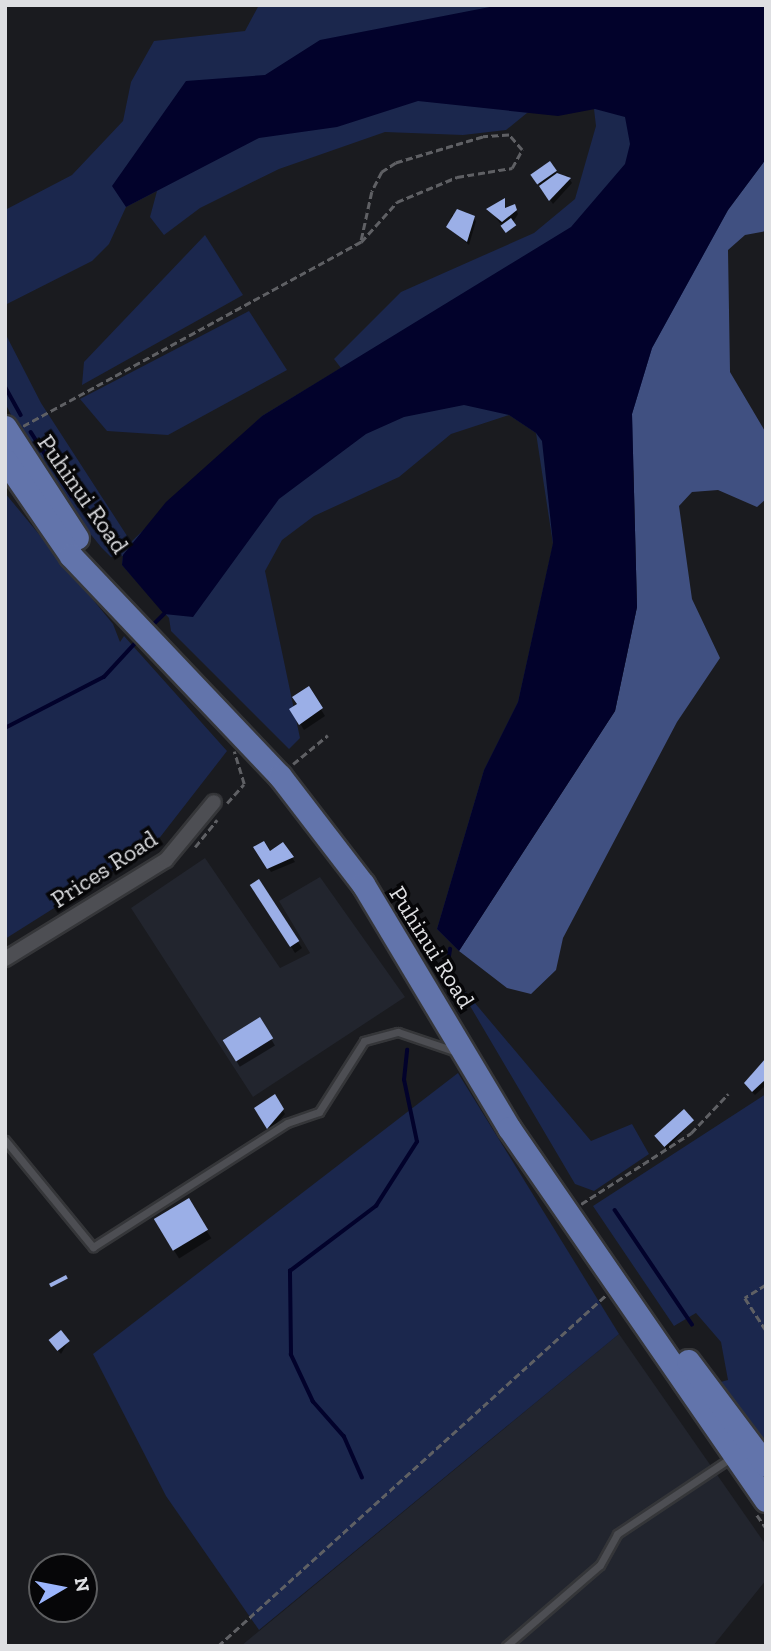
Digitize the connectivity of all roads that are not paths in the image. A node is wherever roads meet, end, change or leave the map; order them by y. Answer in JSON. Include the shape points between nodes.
{"nodes":[{"id":1,"x":7,"y":430,"type":"edge"},
{"id":2,"x":5,"y":460,"type":"edge"},
{"id":3,"x":141,"y":621,"type":"junction"},
{"id":4,"x":156,"y":638,"type":"junction"},
{"id":5,"x":220,"y":803,"type":"road end"},
{"id":6,"x":5,"y":960,"type":"edge"},
{"id":7,"x":472,"y":1062,"type":"junction"},
{"id":8,"x":5,"y":1140,"type":"edge"},
{"id":9,"x":736,"y":1455,"type":"junction"},
{"id":10,"x":766,"y":1465,"type":"edge"},
{"id":11,"x":766,"y":1500,"type":"edge"},
{"id":12,"x":506,"y":1646,"type":"edge"}],
"edges":[{"from":1,"to":3,"type":"highway","name":"Puhinui Road","via":[[85,549]]},
{"from":2,"to":3,"type":"highway","name":"Puhinui Road","via":[[71,556]]},
{"from":3,"to":4,"type":"highway","name":"Puhinui Road"},
{"from":4,"to":7,"type":"highway","name":"Puhinui Road","via":[[315,819],[363,884]]},
{"from":4,"to":10,"type":"highway","name":"Puhinui Road","via":[[290,766],[428,963],[576,1208]]},
{"from":5,"to":6,"type":"street","name":"Prices Road","via":[[166,860]]},
{"from":7,"to":8,"type":"lane","via":[[412,1035],[375,1035],[356,1049],[319,1112],[287,1123],[93,1247],[85,1245]]},
{"from":7,"to":9,"type":"highway","name":"Puhinui Road","via":[[615,1285]]},
{"from":9,"to":11,"type":"highway","name":"Puhinui Road"},
{"from":9,"to":12,"type":"lane","via":[[617,1534],[600,1565]]}]}
